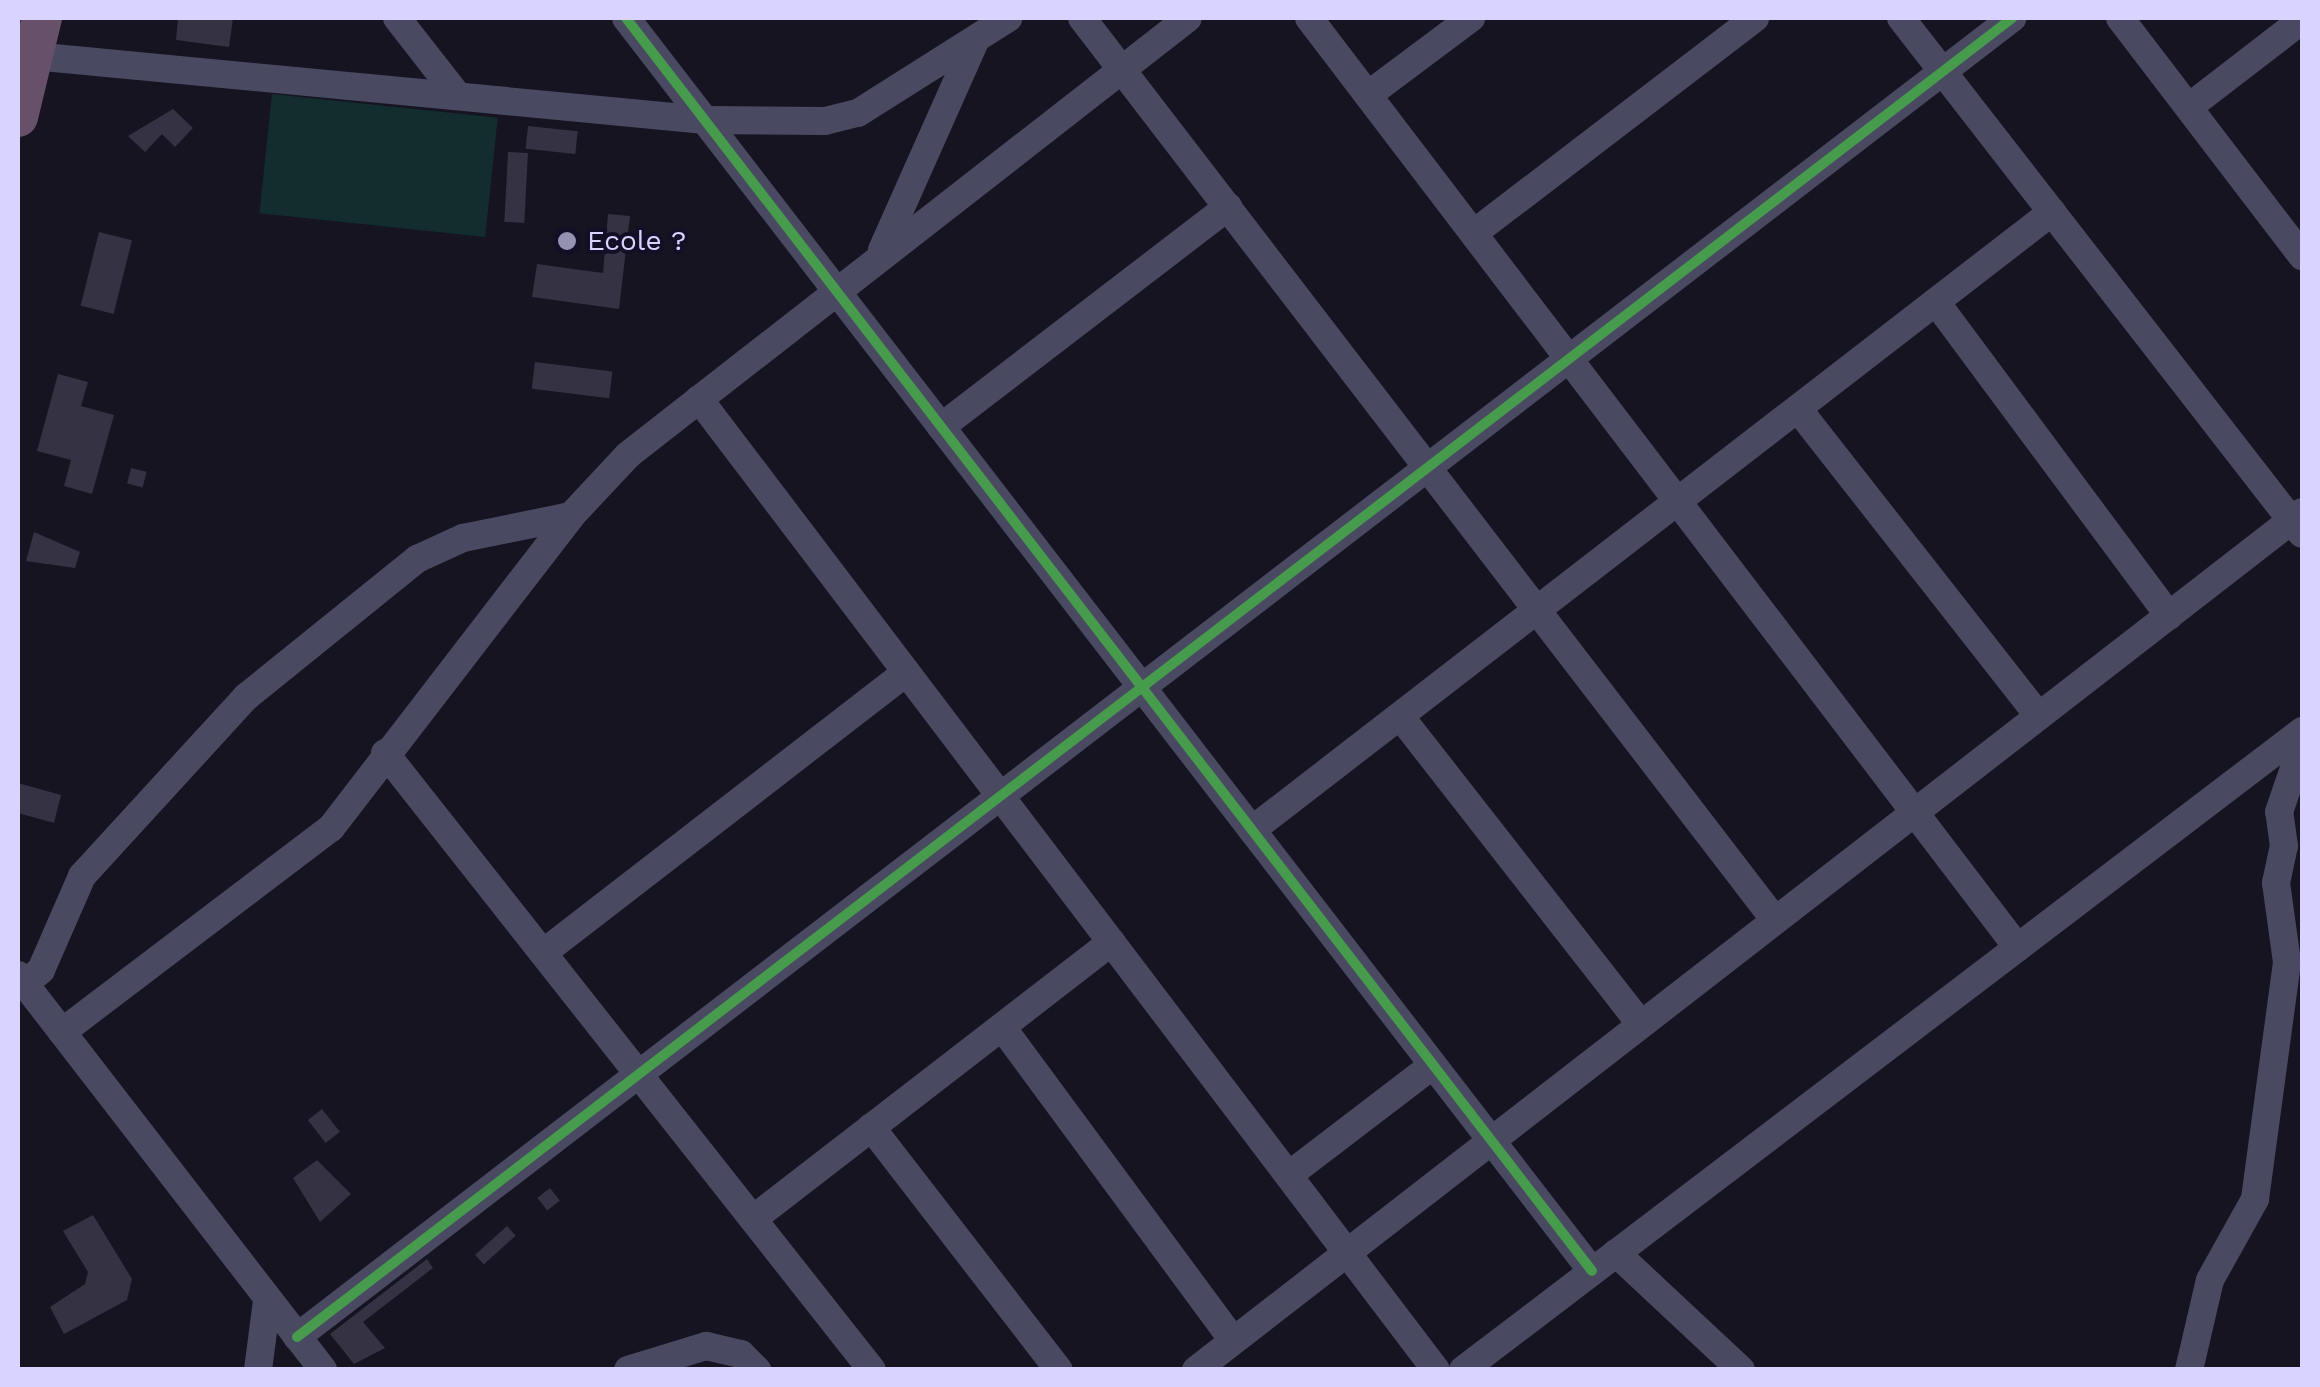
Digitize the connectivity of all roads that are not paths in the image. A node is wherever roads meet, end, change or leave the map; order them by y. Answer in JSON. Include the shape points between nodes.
{"nodes":[{"id":1,"x":42,"y":18,"type":"edge"},
{"id":2,"x":397,"y":18,"type":"edge"},
{"id":3,"x":626,"y":18,"type":"edge"},
{"id":4,"x":1008,"y":18,"type":"edge"},
{"id":5,"x":1082,"y":18,"type":"edge"},
{"id":6,"x":1107,"y":18,"type":"edge"},
{"id":7,"x":1188,"y":18,"type":"edge"},
{"id":8,"x":1309,"y":18,"type":"edge"},
{"id":9,"x":1471,"y":18,"type":"edge"},
{"id":10,"x":1755,"y":18,"type":"edge"},
{"id":11,"x":1901,"y":18,"type":"edge"},
{"id":12,"x":2012,"y":18,"type":"edge"},
{"id":13,"x":2120,"y":18,"type":"edge"},
{"id":14,"x":2302,"y":20,"type":"edge"},
{"id":15,"x":974,"y":41,"type":"junction"},
{"id":16,"x":33,"y":56,"type":"junction"},
{"id":17,"x":1122,"y":69,"type":"junction"},
{"id":18,"x":1943,"y":71,"type":"junction"},
{"id":19,"x":1368,"y":95,"type":"junction"},
{"id":20,"x":458,"y":96,"type":"junction"},
{"id":21,"x":2189,"y":107,"type":"junction"},
{"id":22,"x":18,"y":117,"type":"edge"},
{"id":23,"x":704,"y":120,"type":"junction"},
{"id":24,"x":1228,"y":207,"type":"junction"},
{"id":25,"x":2052,"y":212,"type":"junction"},
{"id":26,"x":1474,"y":234,"type":"junction"},
{"id":27,"x":2302,"y":256,"type":"edge"},
{"id":28,"x":878,"y":259,"type":"junction"},
{"id":29,"x":836,"y":291,"type":"junction"},
{"id":30,"x":1936,"y":302,"type":"junction"},
{"id":31,"x":1569,"y":359,"type":"junction"},
{"id":32,"x":699,"y":399,"type":"junction"},
{"id":33,"x":1798,"y":408,"type":"junction"},
{"id":34,"x":941,"y":427,"type":"junction"},
{"id":35,"x":1428,"y":468,"type":"junction"},
{"id":36,"x":1678,"y":502,"type":"junction"},
{"id":37,"x":571,"y":516,"type":"junction"},
{"id":38,"x":2299,"y":523,"type":"edge"},
{"id":39,"x":1537,"y":610,"type":"junction"},
{"id":40,"x":2169,"y":616,"type":"junction"},
{"id":41,"x":906,"y":672,"type":"junction"},
{"id":42,"x":1142,"y":688,"type":"junction"},
{"id":43,"x":1400,"y":716,"type":"junction"},
{"id":44,"x":2039,"y":716,"type":"junction"},
{"id":45,"x":2302,"y":731,"type":"edge"},
{"id":46,"x":2302,"y":745,"type":"edge"},
{"id":47,"x":386,"y":753,"type":"junction"},
{"id":48,"x":1001,"y":797,"type":"junction"},
{"id":49,"x":1915,"y":812,"type":"junction"},
{"id":50,"x":1252,"y":830,"type":"junction"},
{"id":51,"x":1776,"y":920,"type":"junction"},
{"id":52,"x":1112,"y":942,"type":"junction"},
{"id":53,"x":2018,"y":948,"type":"junction"},
{"id":54,"x":543,"y":953,"type":"junction"},
{"id":55,"x":21,"y":980,"type":"edge"},
{"id":56,"x":1641,"y":1024,"type":"junction"},
{"id":57,"x":1002,"y":1026,"type":"junction"},
{"id":58,"x":62,"y":1032,"type":"junction"},
{"id":59,"x":1432,"y":1065,"type":"junction"},
{"id":60,"x":640,"y":1076,"type":"junction"},
{"id":61,"x":871,"y":1127,"type":"junction"},
{"id":62,"x":1491,"y":1141,"type":"junction"},
{"id":63,"x":1289,"y":1175,"type":"junction"},
{"id":64,"x":753,"y":1219,"type":"junction"},
{"id":65,"x":1347,"y":1252,"type":"junction"},
{"id":66,"x":1616,"y":1253,"type":"junction"},
{"id":67,"x":1592,"y":1272,"type":"junction"},
{"id":68,"x":267,"y":1301,"type":"junction"},
{"id":69,"x":297,"y":1337,"type":"junction"},
{"id":70,"x":1233,"y":1340,"type":"junction"},
{"id":71,"x":258,"y":1370,"type":"edge"},
{"id":72,"x":323,"y":1370,"type":"edge"},
{"id":73,"x":628,"y":1370,"type":"edge"},
{"id":74,"x":757,"y":1370,"type":"edge"},
{"id":75,"x":872,"y":1370,"type":"edge"},
{"id":76,"x":1059,"y":1370,"type":"edge"},
{"id":77,"x":1196,"y":1370,"type":"edge"},
{"id":78,"x":1436,"y":1370,"type":"edge"},
{"id":79,"x":1463,"y":1370,"type":"edge"},
{"id":80,"x":1741,"y":1370,"type":"edge"},
{"id":81,"x":2189,"y":1370,"type":"edge"}],
"edges":[{"from":1,"to":16,"type":"highway"},
{"from":2,"to":20,"type":"street"},
{"from":3,"to":23,"type":"street"},
{"from":4,"to":15,"type":"street"},
{"from":5,"to":17,"type":"street"},
{"from":6,"to":17,"type":"street"},
{"from":7,"to":17,"type":"street"},
{"from":8,"to":19,"type":"street"},
{"from":9,"to":19,"type":"street"},
{"from":10,"to":26,"type":"street"},
{"from":11,"to":18,"type":"street"},
{"from":12,"to":18,"type":"street"},
{"from":13,"to":21,"type":"street"},
{"from":14,"to":21,"type":"street"},
{"from":15,"to":23,"type":"street","via":[[858,113]]},
{"from":15,"to":28,"type":"street"},
{"from":16,"to":20,"type":"street"},
{"from":16,"to":22,"type":"highway"},
{"from":17,"to":24,"type":"street"},
{"from":17,"to":28,"type":"street"},
{"from":18,"to":25,"type":"street"},
{"from":18,"to":31,"type":"street"},
{"from":19,"to":26,"type":"street"},
{"from":20,"to":23,"type":"street"},
{"from":21,"to":27,"type":"street"},
{"from":23,"to":29,"type":"street"},
{"from":24,"to":34,"type":"street"},
{"from":24,"to":35,"type":"street"},
{"from":25,"to":30,"type":"street"},
{"from":25,"to":38,"type":"street"},
{"from":26,"to":31,"type":"street"},
{"from":28,"to":29,"type":"street"},
{"from":29,"to":32,"type":"street"},
{"from":29,"to":34,"type":"street"},
{"from":30,"to":33,"type":"street"},
{"from":30,"to":40,"type":"street"},
{"from":31,"to":35,"type":"street"},
{"from":31,"to":36,"type":"street"},
{"from":32,"to":37,"type":"street"},
{"from":32,"to":41,"type":"street"},
{"from":33,"to":36,"type":"street"},
{"from":33,"to":44,"type":"street"},
{"from":34,"to":42,"type":"street"},
{"from":35,"to":39,"type":"street"},
{"from":35,"to":42,"type":"street"},
{"from":36,"to":39,"type":"street"},
{"from":36,"to":49,"type":"street"},
{"from":37,"to":47,"type":"street"},
{"from":37,"to":55,"type":"street","via":[[463,538],[417,560],[246,697],[82,876],[41,970]]},
{"from":38,"to":40,"type":"street"},
{"from":39,"to":43,"type":"street"},
{"from":39,"to":51,"type":"street"},
{"from":40,"to":44,"type":"street"},
{"from":41,"to":48,"type":"street"},
{"from":41,"to":54,"type":"street"},
{"from":42,"to":48,"type":"street"},
{"from":42,"to":50,"type":"street"},
{"from":43,"to":50,"type":"street"},
{"from":43,"to":56,"type":"street"},
{"from":44,"to":49,"type":"street"},
{"from":45,"to":53,"type":"street"},
{"from":46,"to":81,"type":"street","via":[[2279,812],[2284,846],[2276,883],[2287,962],[2255,1200],[2210,1280]]},
{"from":47,"to":54,"type":"street"},
{"from":47,"to":58,"type":"street","via":[[302,856]]},
{"from":48,"to":52,"type":"street"},
{"from":48,"to":60,"type":"street"},
{"from":49,"to":51,"type":"street"},
{"from":49,"to":53,"type":"street"},
{"from":50,"to":59,"type":"street"},
{"from":51,"to":56,"type":"street"},
{"from":52,"to":57,"type":"street"},
{"from":52,"to":63,"type":"street"},
{"from":53,"to":66,"type":"street"},
{"from":54,"to":60,"type":"street"},
{"from":55,"to":58,"type":"street"},
{"from":56,"to":62,"type":"street"},
{"from":57,"to":61,"type":"street"},
{"from":57,"to":70,"type":"street"},
{"from":58,"to":68,"type":"street"},
{"from":59,"to":62,"type":"street"},
{"from":59,"to":63,"type":"street"},
{"from":60,"to":64,"type":"street"},
{"from":60,"to":69,"type":"street"},
{"from":61,"to":64,"type":"street"},
{"from":61,"to":76,"type":"street"},
{"from":62,"to":65,"type":"street"},
{"from":62,"to":67,"type":"street"},
{"from":63,"to":65,"type":"street"},
{"from":64,"to":75,"type":"street"},
{"from":65,"to":70,"type":"street"},
{"from":65,"to":78,"type":"street"},
{"from":66,"to":67,"type":"street"},
{"from":66,"to":80,"type":"street"},
{"from":67,"to":79,"type":"street"},
{"from":68,"to":69,"type":"street"},
{"from":68,"to":71,"type":"street"},
{"from":69,"to":72,"type":"street"},
{"from":70,"to":77,"type":"street"},
{"from":73,"to":74,"type":"street","via":[[706,1346],[741,1354]]}]}
